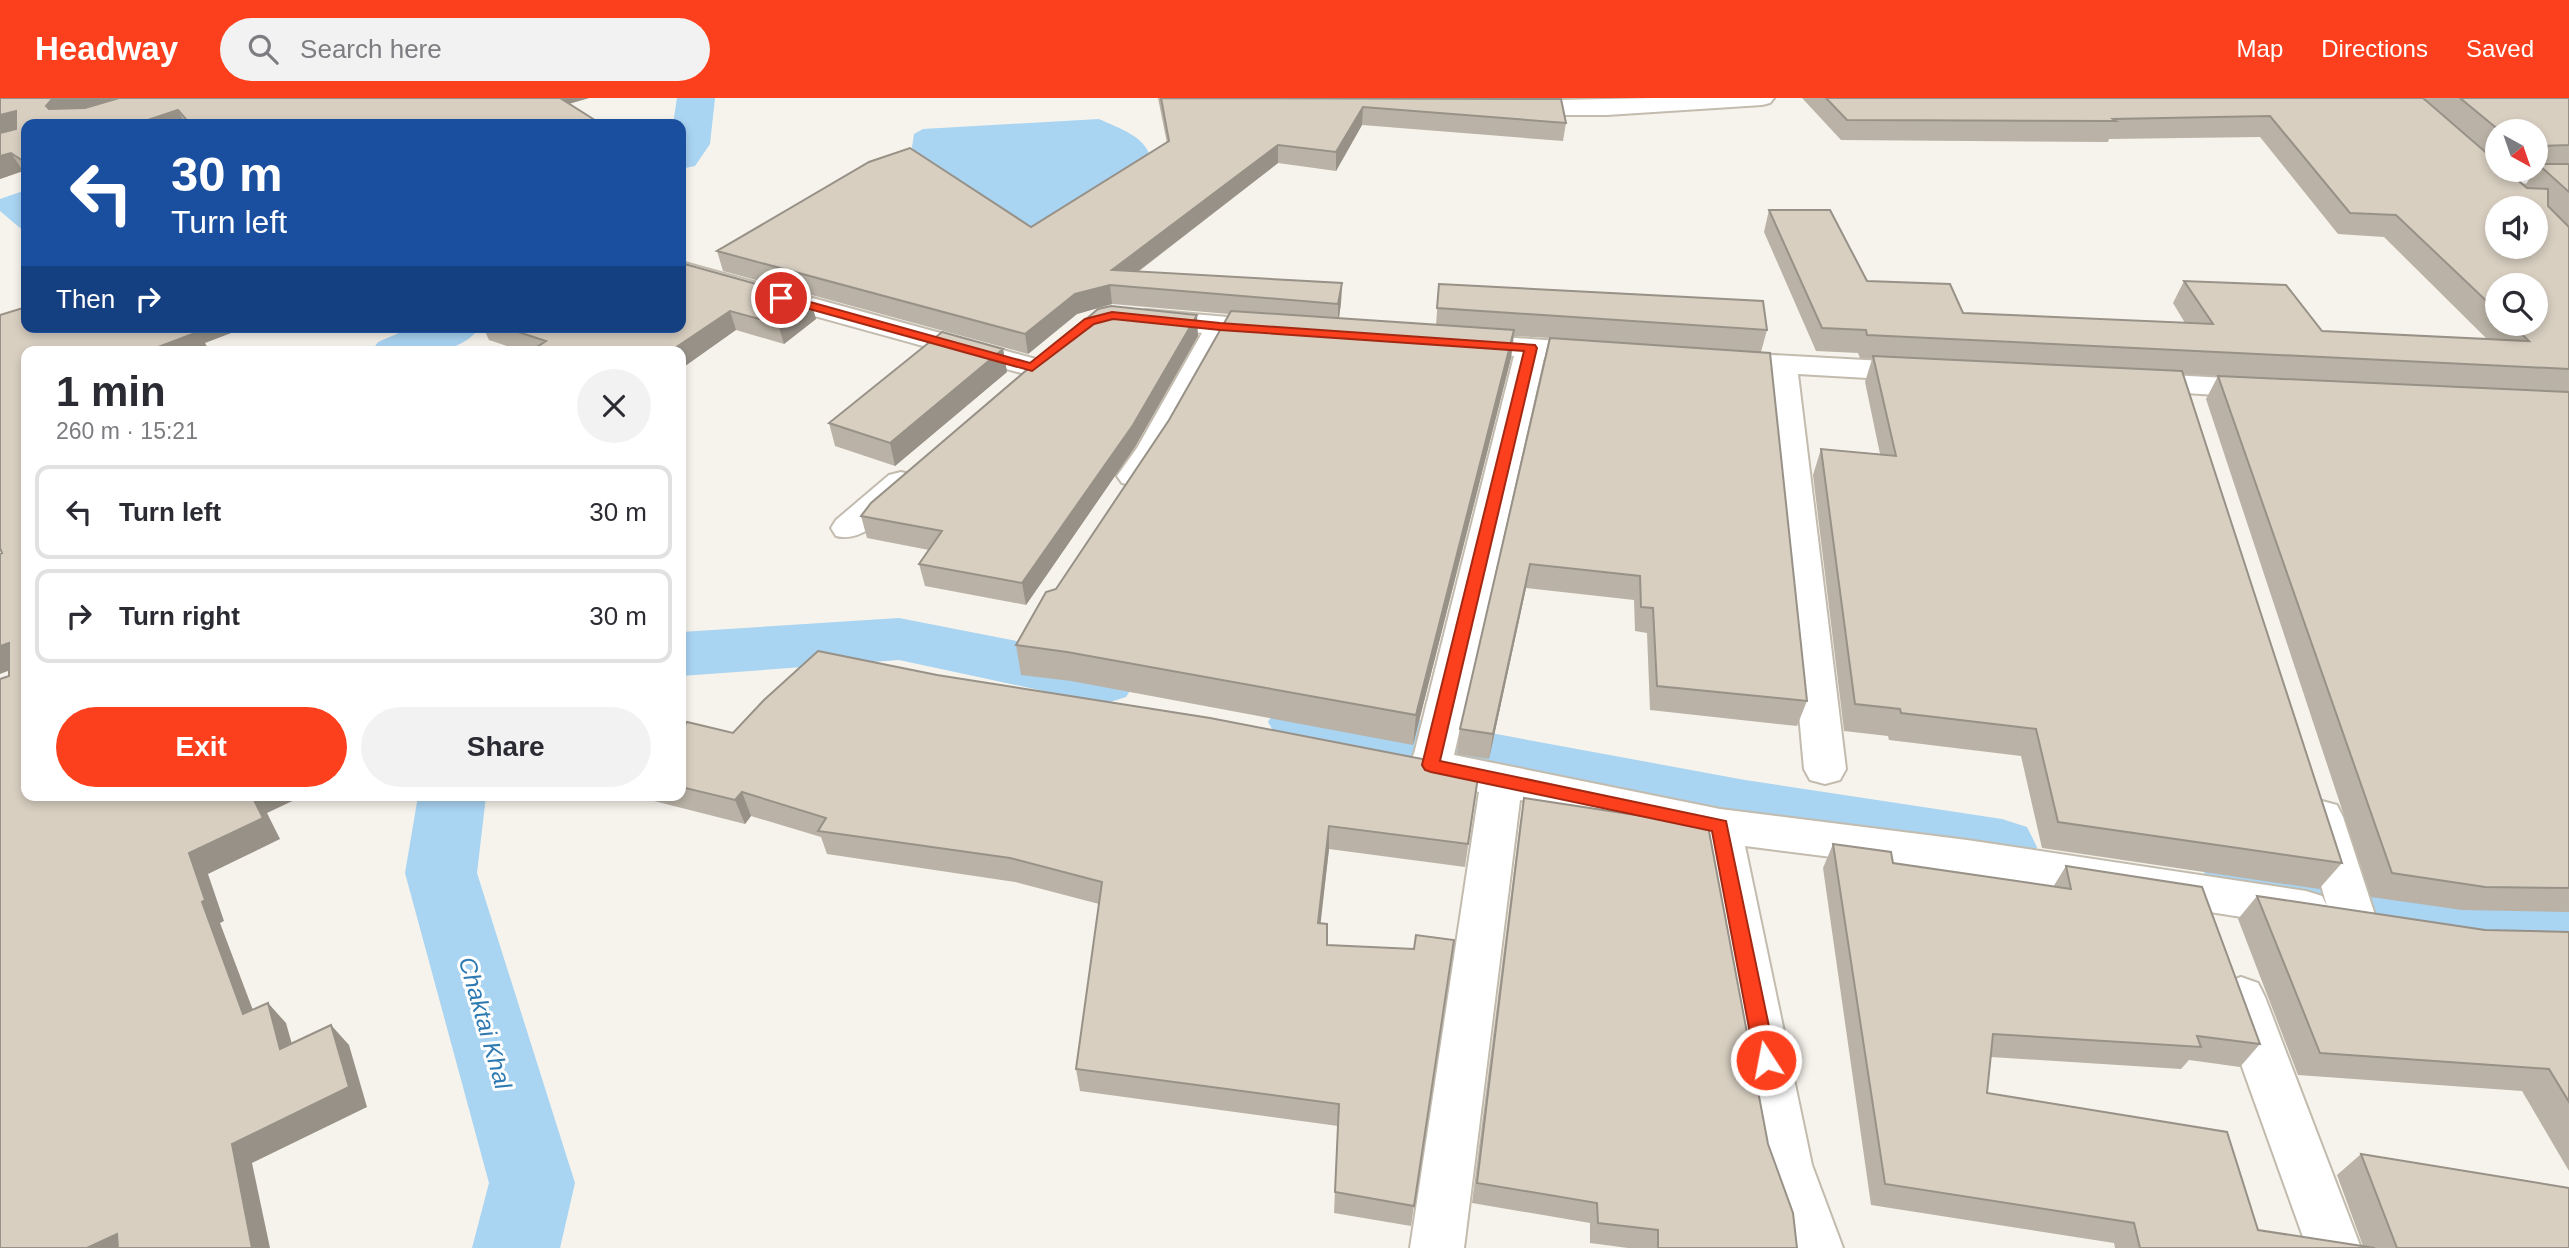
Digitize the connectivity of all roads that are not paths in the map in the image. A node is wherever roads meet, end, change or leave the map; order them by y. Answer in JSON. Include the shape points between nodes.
{"nodes":[{"id":1,"x":1762,"y":98,"type":"edge"},
{"id":2,"x":1492,"y":108,"type":"edge"},
{"id":3,"x":2569,"y":175,"type":"edge"},
{"id":4,"x":2517,"y":196,"type":"edge"},
{"id":5,"x":686,"y":271,"type":"edge"},
{"id":6,"x":1112,"y":316,"type":"edge"},
{"id":7,"x":1220,"y":327,"type":"junction"},
{"id":8,"x":1301,"y":332,"type":"edge"},
{"id":9,"x":1436,"y":341,"type":"edge"},
{"id":10,"x":1531,"y":348,"type":"junction"},
{"id":11,"x":1629,"y":355,"type":"edge"},
{"id":12,"x":1684,"y":359,"type":"edge"},
{"id":13,"x":1782,"y":366,"type":"junction"},
{"id":14,"x":1032,"y":368,"type":"edge"},
{"id":15,"x":1948,"y":374,"type":"edge"},
{"id":16,"x":2100,"y":381,"type":"edge"},
{"id":17,"x":2183,"y":385,"type":"junction"},
{"id":18,"x":2294,"y":391,"type":"edge"},
{"id":19,"x":2196,"y":425,"type":"edge"},
{"id":20,"x":919,"y":466,"type":"edge"},
{"id":21,"x":1114,"y":505,"type":"edge"},
{"id":22,"x":848,"y":528,"type":"dead end"},
{"id":23,"x":1390,"y":757,"type":"edge"},
{"id":24,"x":1431,"y":765,"type":"junction"},
{"id":25,"x":1825,"y":769,"type":"dead end"},
{"id":26,"x":1503,"y":779,"type":"junction"},
{"id":27,"x":2312,"y":783,"type":"edge"},
{"id":28,"x":1720,"y":826,"type":"junction"},
{"id":29,"x":2203,"y":893,"type":"junction"},
{"id":30,"x":1437,"y":1248,"type":"edge"},
{"id":31,"x":1816,"y":1248,"type":"edge"},
{"id":32,"x":2334,"y":1248,"type":"edge"}],
"edges":[{"from":1,"to":2,"type":"street","via":[[1607,108]]},
{"from":3,"to":4,"type":"street","via":[[2486,168]]},
{"from":5,"to":14,"type":"street"},
{"from":6,"to":7,"type":"street"},
{"from":7,"to":8,"type":"street"},
{"from":7,"to":21,"type":"street","via":[[1153,448]]},
{"from":9,"to":10,"type":"street"},
{"from":10,"to":11,"type":"street"},
{"from":10,"to":24,"type":"street"},
{"from":12,"to":13,"type":"street"},
{"from":13,"to":15,"type":"street"},
{"from":13,"to":25,"type":"street"},
{"from":16,"to":17,"type":"street"},
{"from":17,"to":18,"type":"street"},
{"from":17,"to":19,"type":"street"},
{"from":20,"to":22,"type":"street"},
{"from":23,"to":24,"type":"street"},
{"from":24,"to":26,"type":"street"},
{"from":26,"to":28,"type":"street"},
{"from":26,"to":30,"type":"street"},
{"from":27,"to":29,"type":"street","via":[[2337,863],[2373,918]]},
{"from":28,"to":29,"type":"street"},
{"from":28,"to":31,"type":"street","via":[[1786,1165]]},
{"from":29,"to":32,"type":"street"}]}
